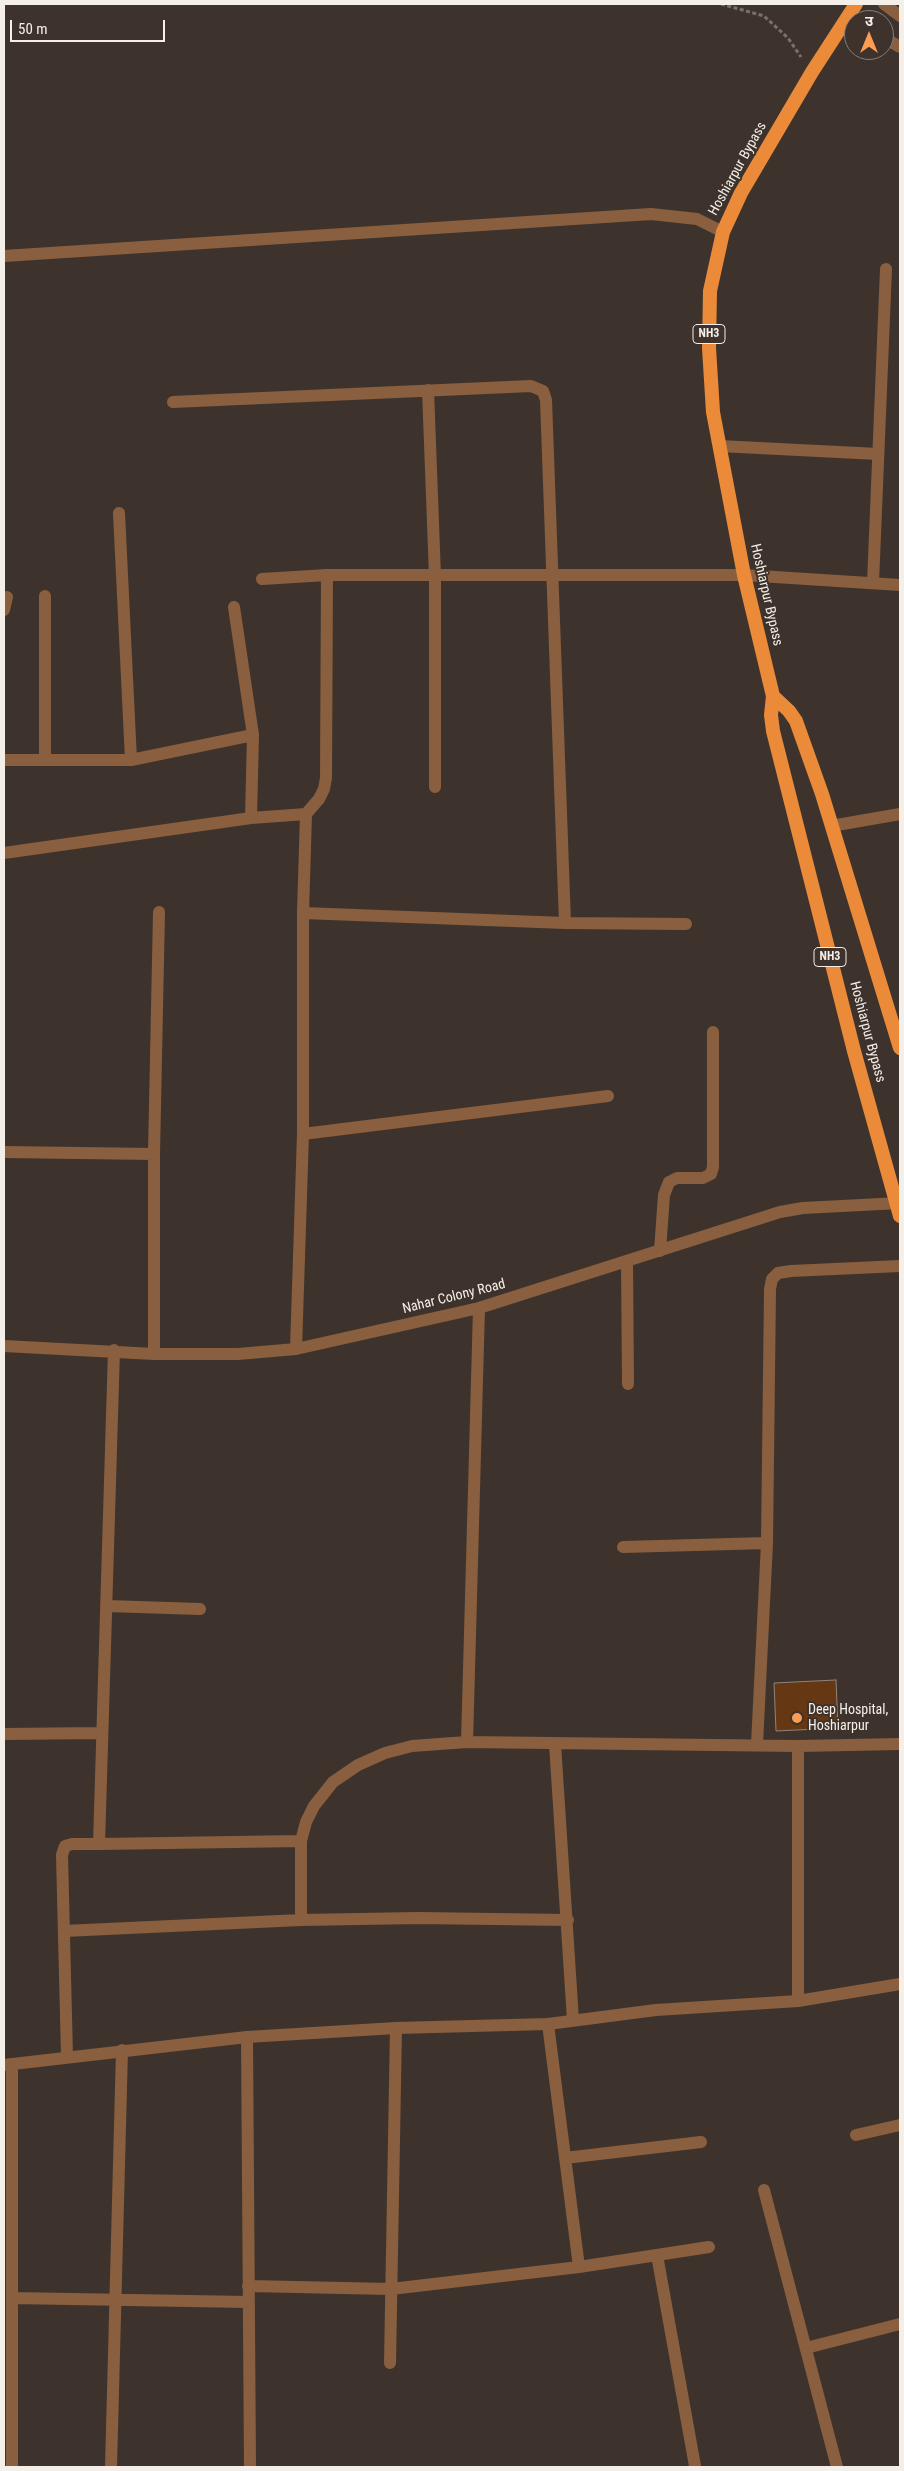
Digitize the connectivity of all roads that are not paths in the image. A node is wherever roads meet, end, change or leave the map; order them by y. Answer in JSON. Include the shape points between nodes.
{"nodes":[{"id":1,"x":884,"y":4,"type":"edge"},
{"id":2,"x":900,"y":16,"type":"edge"},
{"id":3,"x":844,"y":28,"type":"edge"},
{"id":4,"x":723,"y":232,"type":"junction"},
{"id":5,"x":4,"y":256,"type":"edge"},
{"id":6,"x":886,"y":269,"type":"dead end"},
{"id":7,"x":428,"y":390,"type":"junction"},
{"id":8,"x":173,"y":402,"type":"dead end"},
{"id":9,"x":719,"y":446,"type":"junction"},
{"id":10,"x":878,"y":454,"type":"junction"},
{"id":11,"x":120,"y":513,"type":"dead end"},
{"id":12,"x":327,"y":575,"type":"junction"},
{"id":13,"x":435,"y":576,"type":"junction"},
{"id":14,"x":553,"y":576,"type":"junction"},
{"id":15,"x":744,"y":576,"type":"junction"},
{"id":16,"x":262,"y":578,"type":"dead end"},
{"id":17,"x":872,"y":583,"type":"junction"},
{"id":18,"x":900,"y":585,"type":"edge"},
{"id":19,"x":45,"y":596,"type":"dead end"},
{"id":20,"x":234,"y":607,"type":"dead end"},
{"id":21,"x":773,"y":696,"type":"junction"},
{"id":22,"x":253,"y":735,"type":"junction"},
{"id":23,"x":4,"y":760,"type":"edge"},
{"id":24,"x":44,"y":760,"type":"junction"},
{"id":25,"x":131,"y":760,"type":"junction"},
{"id":26,"x":435,"y":787,"type":"dead end"},
{"id":27,"x":306,"y":814,"type":"junction"},
{"id":28,"x":900,"y":814,"type":"edge"},
{"id":29,"x":251,"y":818,"type":"junction"},
{"id":30,"x":831,"y":826,"type":"junction"},
{"id":31,"x":4,"y":853,"type":"edge"},
{"id":32,"x":160,"y":912,"type":"dead end"},
{"id":33,"x":303,"y":913,"type":"junction"},
{"id":34,"x":565,"y":923,"type":"junction"},
{"id":35,"x":686,"y":924,"type":"dead end"},
{"id":36,"x":713,"y":1032,"type":"dead end"},
{"id":37,"x":900,"y":1048,"type":"edge"},
{"id":38,"x":608,"y":1096,"type":"dead end"},
{"id":39,"x":303,"y":1134,"type":"junction"},
{"id":40,"x":4,"y":1152,"type":"edge"},
{"id":41,"x":154,"y":1154,"type":"junction"},
{"id":42,"x":899,"y":1207,"type":"edge"},
{"id":43,"x":660,"y":1251,"type":"junction"},
{"id":44,"x":627,"y":1261,"type":"junction"},
{"id":45,"x":900,"y":1266,"type":"edge"},
{"id":46,"x":479,"y":1308,"type":"junction"},
{"id":47,"x":4,"y":1346,"type":"edge"},
{"id":48,"x":296,"y":1349,"type":"junction"},
{"id":49,"x":114,"y":1350,"type":"junction"},
{"id":50,"x":154,"y":1354,"type":"junction"},
{"id":51,"x":628,"y":1384,"type":"dead end"},
{"id":52,"x":767,"y":1542,"type":"junction"},
{"id":53,"x":623,"y":1547,"type":"dead end"},
{"id":54,"x":107,"y":1606,"type":"junction"},
{"id":55,"x":200,"y":1609,"type":"dead end"},
{"id":56,"x":102,"y":1733,"type":"junction"},
{"id":57,"x":4,"y":1734,"type":"edge"},
{"id":58,"x":468,"y":1742,"type":"junction"},
{"id":59,"x":555,"y":1744,"type":"junction"},
{"id":60,"x":757,"y":1744,"type":"junction"},
{"id":61,"x":900,"y":1744,"type":"edge"},
{"id":62,"x":798,"y":1746,"type":"junction"},
{"id":63,"x":301,"y":1841,"type":"junction"},
{"id":64,"x":100,"y":1844,"type":"junction"},
{"id":65,"x":301,"y":1920,"type":"junction"},
{"id":66,"x":568,"y":1920,"type":"junction"},
{"id":67,"x":64,"y":1931,"type":"junction"},
{"id":68,"x":900,"y":1984,"type":"edge"},
{"id":69,"x":798,"y":2001,"type":"junction"},
{"id":70,"x":573,"y":2020,"type":"junction"},
{"id":71,"x":548,"y":2024,"type":"junction"},
{"id":72,"x":396,"y":2028,"type":"junction"},
{"id":73,"x":247,"y":2037,"type":"junction"},
{"id":74,"x":122,"y":2050,"type":"junction"},
{"id":75,"x":67,"y":2056,"type":"junction"},
{"id":76,"x":8,"y":2064,"type":"edge"},
{"id":77,"x":900,"y":2125,"type":"edge"},
{"id":78,"x":856,"y":2134,"type":"dead end"},
{"id":79,"x":701,"y":2142,"type":"dead end"},
{"id":80,"x":565,"y":2158,"type":"junction"},
{"id":81,"x":764,"y":2190,"type":"dead end"},
{"id":82,"x":709,"y":2247,"type":"dead end"},
{"id":83,"x":657,"y":2255,"type":"junction"},
{"id":84,"x":579,"y":2267,"type":"junction"},
{"id":85,"x":248,"y":2286,"type":"junction"},
{"id":86,"x":391,"y":2289,"type":"junction"},
{"id":87,"x":12,"y":2298,"type":"junction"},
{"id":88,"x":114,"y":2300,"type":"junction"},
{"id":89,"x":248,"y":2302,"type":"junction"},
{"id":90,"x":900,"y":2324,"type":"edge"},
{"id":91,"x":806,"y":2348,"type":"junction"},
{"id":92,"x":390,"y":2363,"type":"dead end"},
{"id":93,"x":695,"y":2466,"type":"dead end"},
{"id":94,"x":12,"y":2467,"type":"edge"},
{"id":95,"x":111,"y":2467,"type":"edge"},
{"id":96,"x":250,"y":2467,"type":"edge"},
{"id":97,"x":837,"y":2467,"type":"edge"}],
"edges":[{"from":1,"to":2,"type":"street"},
{"from":3,"to":4,"type":"highway","name":"Hoshiarpur Bypass","number":"NH3","via":[[812,72],[741,194]]},
{"from":4,"to":5,"type":"street","via":[[697,219],[651,214]]},
{"from":4,"to":9,"type":"highway","name":"Hoshiarpur Bypass","number":"NH3","via":[[710,291],[710,366]]},
{"from":6,"to":10,"type":"street"},
{"from":7,"to":8,"type":"street"},
{"from":7,"to":13,"type":"street"},
{"from":7,"to":14,"type":"street","via":[[531,386],[543,391],[546,400]]},
{"from":9,"to":10,"type":"street"},
{"from":9,"to":15,"type":"highway","name":"Hoshiarpur Bypass","number":"NH3"},
{"from":10,"to":17,"type":"street"},
{"from":11,"to":25,"type":"street"},
{"from":12,"to":13,"type":"street"},
{"from":12,"to":16,"type":"street"},
{"from":12,"to":27,"type":"street","via":[[326,778],[319,799]]},
{"from":13,"to":14,"type":"street"},
{"from":13,"to":26,"type":"street"},
{"from":14,"to":15,"type":"street"},
{"from":14,"to":34,"type":"street"},
{"from":15,"to":17,"type":"street"},
{"from":15,"to":21,"type":"highway","name":"Hoshiarpur Bypass","number":"NH3"},
{"from":17,"to":18,"type":"street"},
{"from":19,"to":24,"type":"street"},
{"from":20,"to":22,"type":"street"},
{"from":21,"to":30,"type":"highway","via":[[796,721]]},
{"from":21,"to":42,"type":"highway","name":"Hoshiarpur Bypass","number":"NH3","via":[[770,715],[773,731],[854,1051]]},
{"from":22,"to":25,"type":"street"},
{"from":22,"to":29,"type":"street"},
{"from":23,"to":24,"type":"street"},
{"from":24,"to":25,"type":"street"},
{"from":27,"to":29,"type":"street"},
{"from":27,"to":33,"type":"street"},
{"from":28,"to":30,"type":"street"},
{"from":29,"to":31,"type":"street"},
{"from":30,"to":37,"type":"highway"},
{"from":32,"to":41,"type":"street"},
{"from":33,"to":34,"type":"street"},
{"from":33,"to":39,"type":"street"},
{"from":34,"to":35,"type":"street"},
{"from":36,"to":43,"type":"street","via":[[713,1168],[711,1174],[703,1178],[677,1178],[668,1182],[664,1194]]},
{"from":38,"to":39,"type":"street"},
{"from":39,"to":48,"type":"street"},
{"from":40,"to":41,"type":"street"},
{"from":41,"to":50,"type":"street"},
{"from":42,"to":43,"type":"street","name":"Nahar Colony Road","via":[[804,1208],[780,1212]]},
{"from":43,"to":44,"type":"street","name":"Nahar Colony Road"},
{"from":44,"to":46,"type":"street","name":"Nahar Colony Road"},
{"from":44,"to":51,"type":"street"},
{"from":45,"to":52,"type":"street","via":[[791,1271],[772,1279]]},
{"from":46,"to":48,"type":"street","name":"Nahar Colony Road"},
{"from":46,"to":58,"type":"street"},
{"from":47,"to":49,"type":"street","name":"Nahar Colony Road"},
{"from":48,"to":50,"type":"street","name":"Nahar Colony Road","via":[[238,1354]]},
{"from":49,"to":50,"type":"street","name":"Nahar Colony Road"},
{"from":49,"to":54,"type":"street"},
{"from":52,"to":53,"type":"street"},
{"from":52,"to":60,"type":"street"},
{"from":54,"to":55,"type":"street"},
{"from":54,"to":56,"type":"street"},
{"from":56,"to":57,"type":"street"},
{"from":56,"to":64,"type":"street"},
{"from":58,"to":59,"type":"street"},
{"from":58,"to":63,"type":"street","via":[[412,1746],[358,1765],[333,1782],[314,1806]]},
{"from":59,"to":60,"type":"street"},
{"from":59,"to":66,"type":"street"},
{"from":60,"to":62,"type":"street"},
{"from":61,"to":62,"type":"street"},
{"from":62,"to":69,"type":"street"},
{"from":63,"to":64,"type":"street"},
{"from":63,"to":65,"type":"street"},
{"from":64,"to":67,"type":"street","via":[[72,1844],[62,1850]]},
{"from":65,"to":66,"type":"street"},
{"from":65,"to":67,"type":"street"},
{"from":66,"to":70,"type":"street"},
{"from":67,"to":75,"type":"street"},
{"from":68,"to":69,"type":"street"},
{"from":69,"to":70,"type":"street","via":[[656,2010]]},
{"from":70,"to":71,"type":"street"},
{"from":71,"to":72,"type":"street"},
{"from":71,"to":80,"type":"street"},
{"from":72,"to":73,"type":"street"},
{"from":72,"to":86,"type":"street"},
{"from":73,"to":74,"type":"street"},
{"from":73,"to":85,"type":"street"},
{"from":74,"to":75,"type":"street"},
{"from":74,"to":88,"type":"street"},
{"from":75,"to":76,"type":"street"},
{"from":76,"to":87,"type":"street"},
{"from":77,"to":78,"type":"street"},
{"from":79,"to":80,"type":"street"},
{"from":80,"to":84,"type":"street"},
{"from":81,"to":91,"type":"street"},
{"from":82,"to":83,"type":"street"},
{"from":83,"to":84,"type":"street"},
{"from":83,"to":93,"type":"street"},
{"from":84,"to":86,"type":"street"},
{"from":85,"to":86,"type":"street"},
{"from":85,"to":89,"type":"street"},
{"from":86,"to":92,"type":"street"},
{"from":87,"to":88,"type":"street"},
{"from":87,"to":94,"type":"street"},
{"from":88,"to":89,"type":"street"},
{"from":88,"to":95,"type":"street"},
{"from":89,"to":96,"type":"street"},
{"from":90,"to":91,"type":"street"},
{"from":91,"to":97,"type":"street"}]}
